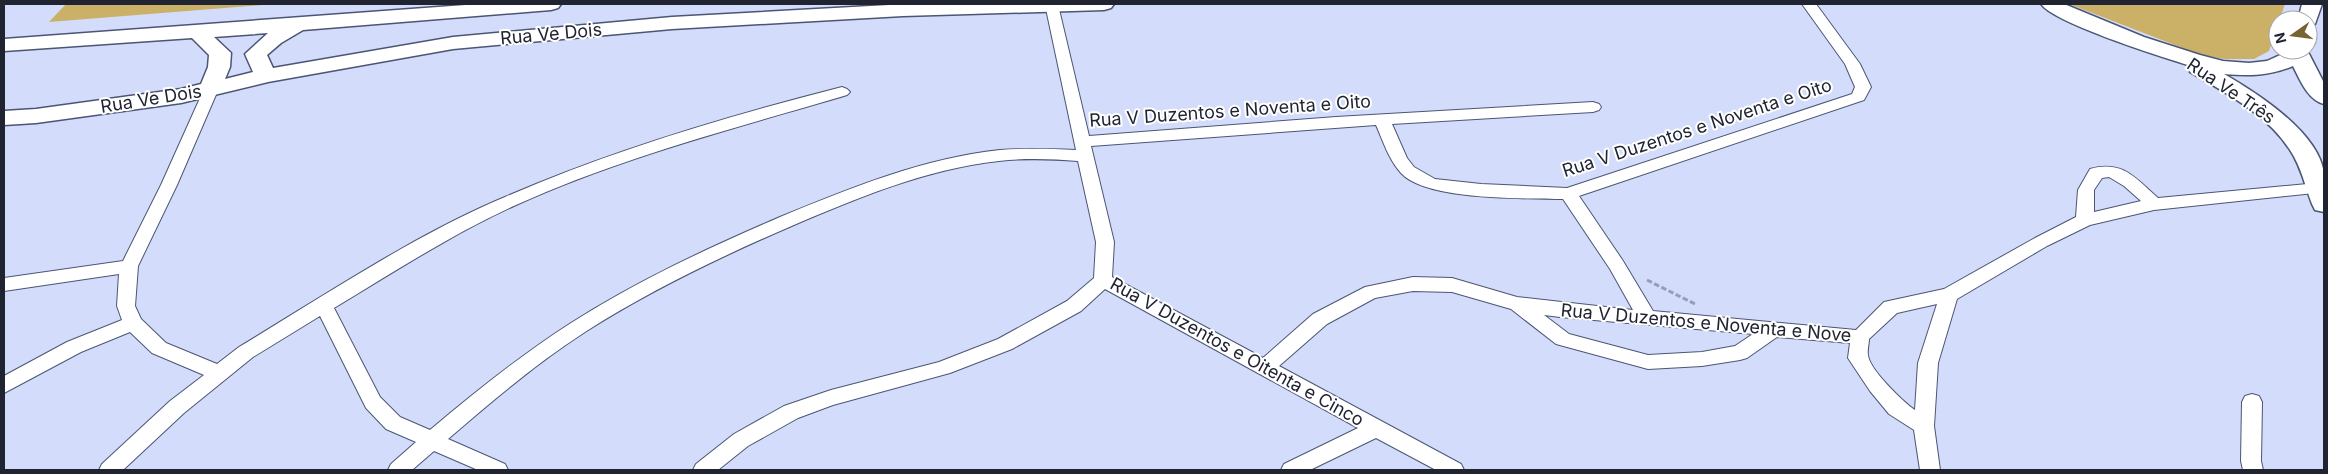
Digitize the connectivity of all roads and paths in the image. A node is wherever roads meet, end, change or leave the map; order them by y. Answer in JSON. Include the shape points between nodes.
{"nodes":[{"id":1,"x":551,"y":4,"type":"edge"},
{"id":2,"x":1104,"y":4,"type":"edge"},
{"id":3,"x":1809,"y":4,"type":"edge"},
{"id":4,"x":2032,"y":4,"type":"edge"},
{"id":5,"x":1051,"y":5,"type":"edge"},
{"id":6,"x":2057,"y":8,"type":"edge"},
{"id":7,"x":306,"y":24,"type":"junction"},
{"id":8,"x":196,"y":31,"type":"junction"},
{"id":9,"x":4,"y":44,"type":"edge"},
{"id":10,"x":2181,"y":57,"type":"junction"},
{"id":11,"x":2284,"y":60,"type":"edge"},
{"id":12,"x":2303,"y":60,"type":"edge"},
{"id":13,"x":268,"y":75,"type":"junction"},
{"id":14,"x":210,"y":90,"type":"junction"},
{"id":15,"x":842,"y":92,"type":"dead end"},
{"id":16,"x":2324,"y":97,"type":"edge"},
{"id":17,"x":1592,"y":107,"type":"dead end"},
{"id":18,"x":4,"y":118,"type":"edge"},
{"id":19,"x":1382,"y":120,"type":"junction"},
{"id":20,"x":1083,"y":149,"type":"junction"},
{"id":21,"x":1568,"y":194,"type":"junction"},
{"id":22,"x":2321,"y":196,"type":"edge"},
{"id":23,"x":2154,"y":204,"type":"junction"},
{"id":24,"x":2085,"y":220,"type":"junction"},
{"id":25,"x":1617,"y":265,"type":"junction"},
{"id":26,"x":129,"y":266,"type":"junction"},
{"id":27,"x":1103,"y":280,"type":"junction"},
{"id":28,"x":4,"y":284,"type":"edge"},
{"id":29,"x":1949,"y":295,"type":"junction"},
{"id":30,"x":1517,"y":304,"type":"junction"},
{"id":31,"x":324,"y":306,"type":"junction"},
{"id":32,"x":1703,"y":308,"type":"dead end"},
{"id":33,"x":1647,"y":318,"type":"junction"},
{"id":34,"x":133,"y":322,"type":"junction"},
{"id":35,"x":1773,"y":330,"type":"junction"},
{"id":36,"x":1860,"y":337,"type":"junction"},
{"id":37,"x":1266,"y":366,"type":"junction"},
{"id":38,"x":218,"y":373,"type":"junction"},
{"id":39,"x":4,"y":385,"type":"edge"},
{"id":40,"x":2252,"y":402,"type":"dead end"},
{"id":41,"x":1924,"y":426,"type":"junction"},
{"id":42,"x":1377,"y":428,"type":"junction"},
{"id":43,"x":431,"y":442,"type":"junction"},
{"id":44,"x":109,"y":470,"type":"edge"},
{"id":45,"x":398,"y":470,"type":"edge"},
{"id":46,"x":498,"y":470,"type":"edge"},
{"id":47,"x":703,"y":470,"type":"edge"},
{"id":48,"x":1291,"y":470,"type":"edge"},
{"id":49,"x":1454,"y":470,"type":"edge"},
{"id":50,"x":1930,"y":470,"type":"edge"},
{"id":51,"x":2253,"y":470,"type":"edge"}],
"edges":[{"from":1,"to":7,"type":"main road","name":"Rua Ve Dois"},
{"from":2,"to":5,"type":"main road","name":"Rua Ve Dois"},
{"from":3,"to":21,"type":"street","name":"Rua V Duzentos e Noventa e Oito","via":[[1852,64],[1862,87],[1859,97]]},
{"from":4,"to":6,"type":"main road"},
{"from":5,"to":13,"type":"main road","name":"Rua Ve Dois","via":[[730,20],[538,35],[453,43]]},
{"from":5,"to":20,"type":"street","name":"Rua V Duzentos e Oitenta e Cinco"},
{"from":6,"to":10,"type":"main road"},
{"from":7,"to":8,"type":"main road","name":"Rua Ve Dois"},
{"from":7,"to":13,"type":"main road","via":[[282,32],[256,54],[260,67]]},
{"from":8,"to":9,"type":"main road","name":"Rua Ve Dois"},
{"from":8,"to":14,"type":"main road","via":[[220,53],[219,67]]},
{"from":10,"to":11,"type":"main road","via":[[2238,69],[2269,67]]},
{"from":10,"to":22,"type":"main road","name":"Rua Ve Três","via":[[2273,116],[2300,148]]},
{"from":12,"to":16,"type":"main road","via":[[2312,82]]},
{"from":13,"to":14,"type":"main road","name":"Rua Ve Dois"},
{"from":14,"to":18,"type":"main road","name":"Rua Ve Dois","via":[[45,115]]},
{"from":14,"to":26,"type":"street"},
{"from":15,"to":31,"type":"street","via":[[689,136],[510,200],[431,241]]},
{"from":17,"to":19,"type":"street","name":"Rua V Duzentos e Noventa e Oito"},
{"from":19,"to":20,"type":"street","name":"Rua V Duzentos e Noventa e Oito"},
{"from":19,"to":21,"type":"street","name":"Rua V Duzentos e Noventa e Oito","via":[[1399,159],[1408,171],[1431,184]]},
{"from":20,"to":27,"type":"street","name":"Rua V Duzentos e Oitenta e Cinco","via":[[1104,242]]},
{"from":20,"to":43,"type":"street","via":[[989,157],[930,169],[844,197],[719,251],[646,288],[552,345]]},
{"from":21,"to":25,"type":"street"},
{"from":22,"to":23,"type":"street","name":"Rua V Duzentos e Noventa e Nove"},
{"from":23,"to":24,"type":"street","name":"Rua V Duzentos e Noventa e Nove"},
{"from":23,"to":24,"type":"street","via":[[2112,171],[2096,173],[2086,190]]},
{"from":24,"to":29,"type":"street","name":"Rua V Duzentos e Noventa e Nove"},
{"from":25,"to":32,"type":"path"},
{"from":25,"to":33,"type":"street"},
{"from":26,"to":28,"type":"street"},
{"from":26,"to":34,"type":"street","via":[[126,306]]},
{"from":27,"to":37,"type":"street","name":"Rua V Duzentos e Oitenta e Cinco"},
{"from":27,"to":47,"type":"street","via":[[1074,306],[1005,344],[943,368],[790,412],[741,440]]},
{"from":29,"to":36,"type":"street","name":"Rua V Duzentos e Noventa e Nove","via":[[1891,307]]},
{"from":29,"to":41,"type":"street","via":[[1928,363]]},
{"from":30,"to":33,"type":"street","name":"Rua V Duzentos e Noventa e Nove"},
{"from":30,"to":35,"type":"street","via":[[1564,339],[1648,362],[1702,360],[1740,353]]},
{"from":30,"to":37,"type":"street","name":"Rua V Duzentos e Noventa e Nove","via":[[1452,286],[1413,284],[1371,292],[1320,319]]},
{"from":31,"to":38,"type":"street","via":[[246,352]]},
{"from":31,"to":43,"type":"street","via":[[373,402],[393,423]]},
{"from":33,"to":35,"type":"street","name":"Rua V Duzentos e Noventa e Nove"},
{"from":34,"to":38,"type":"street","via":[[159,348]]},
{"from":34,"to":39,"type":"street","via":[[74,347]]},
{"from":35,"to":36,"type":"street","name":"Rua V Duzentos e Noventa e Nove"},
{"from":36,"to":41,"type":"street","via":[[1858,358],[1876,386],[1896,408]]},
{"from":37,"to":42,"type":"street","name":"Rua V Duzentos e Oitenta e Cinco"},
{"from":38,"to":44,"type":"street","via":[[176,407]]},
{"from":40,"to":51,"type":"street"},
{"from":41,"to":50,"type":"street"},
{"from":42,"to":48,"type":"street"},
{"from":42,"to":49,"type":"street","name":"Rua V Duzentos e Oitenta e Cinco"},
{"from":43,"to":45,"type":"street"},
{"from":43,"to":46,"type":"street"}]}
